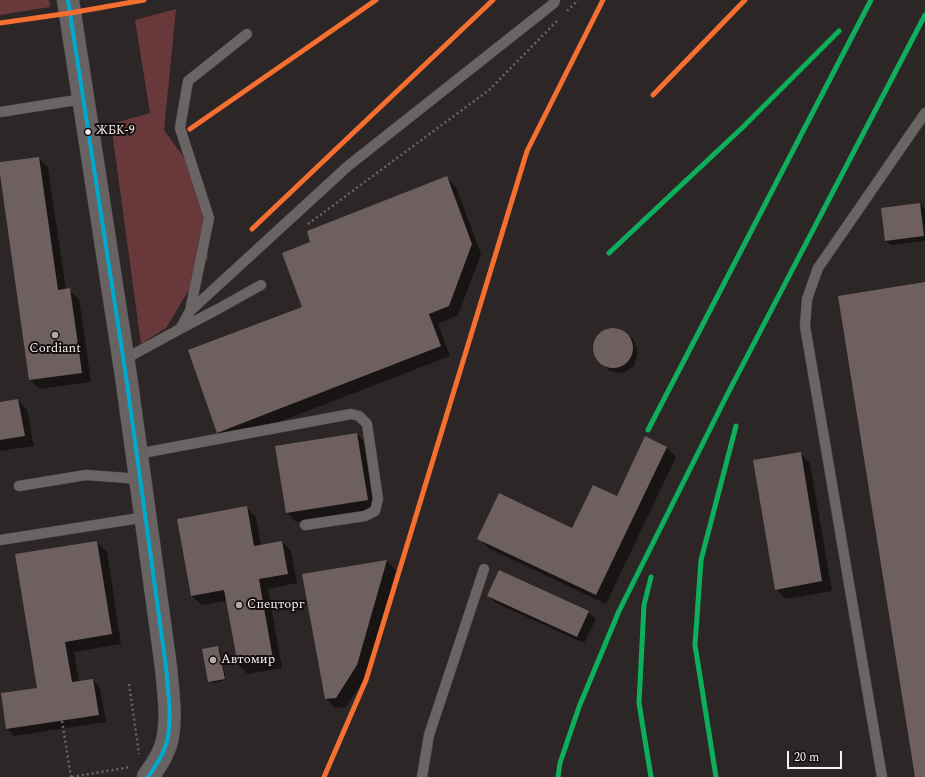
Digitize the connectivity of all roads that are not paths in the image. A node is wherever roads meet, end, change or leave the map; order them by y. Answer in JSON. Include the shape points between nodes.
{"nodes":[{"id":1,"x":68,"y":0,"type":"edge"},
{"id":2,"x":555,"y":0,"type":"edge"},
{"id":3,"x":247,"y":34,"type":"dead end"},
{"id":4,"x":83,"y":99,"type":"junction"},
{"id":5,"x":0,"y":112,"type":"edge"},
{"id":6,"x":925,"y":113,"type":"edge"},
{"id":7,"x":261,"y":285,"type":"dead end"},
{"id":8,"x":190,"y":311,"type":"junction"},
{"id":9,"x":180,"y":329,"type":"junction"},
{"id":10,"x":123,"y":360,"type":"junction"},
{"id":11,"x":137,"y":454,"type":"junction"},
{"id":12,"x":141,"y":479,"type":"junction"},
{"id":13,"x":19,"y":486,"type":"dead end"},
{"id":14,"x":146,"y":517,"type":"junction"},
{"id":15,"x":305,"y":525,"type":"dead end"},
{"id":16,"x":0,"y":540,"type":"edge"},
{"id":17,"x":484,"y":569,"type":"dead end"},
{"id":18,"x":140,"y":767,"type":"edge"},
{"id":19,"x":422,"y":777,"type":"edge"},
{"id":20,"x":882,"y":777,"type":"edge"}],
"edges":[{"from":1,"to":4,"type":"street"},
{"from":2,"to":8,"type":"lane","via":[[348,166]]},
{"from":3,"to":8,"type":"lane","via":[[188,81],[180,128],[209,218]]},
{"from":4,"to":5,"type":"lane"},
{"from":4,"to":10,"type":"street"},
{"from":6,"to":20,"type":"lane","via":[[818,268],[807,299],[806,326]]},
{"from":7,"to":9,"type":"lane"},
{"from":8,"to":9,"type":"lane"},
{"from":9,"to":10,"type":"lane"},
{"from":10,"to":11,"type":"street"},
{"from":11,"to":12,"type":"street"},
{"from":11,"to":15,"type":"lane","via":[[350,414],[359,416],[367,424],[378,499],[375,511],[365,516]]},
{"from":12,"to":13,"type":"lane","via":[[86,475]]},
{"from":12,"to":14,"type":"street"},
{"from":14,"to":16,"type":"lane"},
{"from":14,"to":18,"type":"street","via":[[166,667],[169,732],[158,764]]},
{"from":17,"to":19,"type":"lane","via":[[429,735]]}]}
